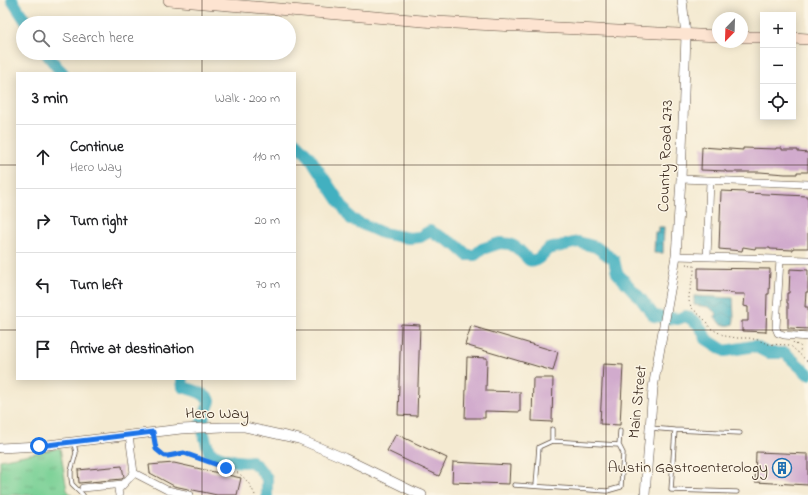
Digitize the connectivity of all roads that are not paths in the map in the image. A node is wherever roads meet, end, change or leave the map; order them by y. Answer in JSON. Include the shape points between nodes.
{"nodes":[{"id":1,"x":170,"y":0,"type":"edge"},
{"id":2,"x":682,"y":0,"type":"edge"},
{"id":3,"x":203,"y":2,"type":"edge"},
{"id":4,"x":686,"y":35,"type":"junction"},
{"id":5,"x":712,"y":36,"type":"edge"},
{"id":6,"x":748,"y":37,"type":"edge"},
{"id":7,"x":760,"y":37,"type":"edge"},
{"id":8,"x":796,"y":38,"type":"edge"},
{"id":9,"x":808,"y":39,"type":"edge"},
{"id":10,"x":681,"y":179,"type":"junction"},
{"id":11,"x":710,"y":181,"type":"junction"},
{"id":12,"x":808,"y":184,"type":"edge"},
{"id":13,"x":676,"y":256,"type":"junction"},
{"id":14,"x":707,"y":257,"type":"junction"},
{"id":15,"x":780,"y":259,"type":"junction"},
{"id":16,"x":808,"y":260,"type":"edge"},
{"id":17,"x":667,"y":314,"type":"joint"},
{"id":18,"x":808,"y":336,"type":"edge"},
{"id":19,"x":650,"y":428,"type":"junction"},
{"id":20,"x":552,"y":429,"type":"dead end"},
{"id":21,"x":675,"y":430,"type":"junction"},
{"id":22,"x":620,"y":432,"type":"dead end"},
{"id":23,"x":740,"y":433,"type":"dead end"},
{"id":24,"x":129,"y":435,"type":"junction"},
{"id":25,"x":552,"y":441,"type":"junction"},
{"id":26,"x":74,"y":442,"type":"junction"},
{"id":27,"x":619,"y":445,"type":"junction"},
{"id":28,"x":0,"y":448,"type":"edge"},
{"id":29,"x":134,"y":473,"type":"junction"},
{"id":30,"x":123,"y":484,"type":"junction"},
{"id":31,"x":514,"y":485,"type":"dead end"},
{"id":32,"x":536,"y":486,"type":"junction"},
{"id":33,"x":83,"y":491,"type":"edge"},
{"id":34,"x":165,"y":492,"type":"edge"},
{"id":35,"x":737,"y":492,"type":"dead end"},
{"id":36,"x":119,"y":495,"type":"edge"},
{"id":37,"x":190,"y":495,"type":"edge"},
{"id":38,"x":422,"y":495,"type":"edge"},
{"id":39,"x":645,"y":495,"type":"edge"}],
"edges":[{"from":1,"to":3,"type":"main road"},
{"from":2,"to":4,"type":"street","name":"County Road 273"},
{"from":3,"to":4,"type":"main road","via":[[435,22]]},
{"from":4,"to":5,"type":"main road"},
{"from":4,"to":10,"type":"street","name":"County Road 273"},
{"from":6,"to":7,"type":"main road"},
{"from":8,"to":9,"type":"main road"},
{"from":10,"to":11,"type":"street"},
{"from":10,"to":13,"type":"street","name":"County Road 273"},
{"from":11,"to":12,"type":"street"},
{"from":11,"to":14,"type":"street"},
{"from":13,"to":14,"type":"street"},
{"from":13,"to":17,"type":"street","name":"County Road 273"},
{"from":14,"to":15,"type":"street"},
{"from":15,"to":16,"type":"street"},
{"from":15,"to":18,"type":"street","via":[[776,328],[778,333],[784,335]]},
{"from":17,"to":19,"type":"street","name":"Main Street","via":[[654,381]]},
{"from":19,"to":21,"type":"lane"},
{"from":19,"to":39,"type":"street","name":"Main Street"},
{"from":20,"to":25,"type":"lane"},
{"from":21,"to":23,"type":"lane"},
{"from":21,"to":35,"type":"lane","via":[[671,490]]},
{"from":22,"to":27,"type":"lane"},
{"from":24,"to":26,"type":"street","name":"Hero Way"},
{"from":24,"to":29,"type":"street"},
{"from":24,"to":38,"type":"street","name":"Hero Way","via":[[191,428],[245,427],[299,439]]},
{"from":25,"to":27,"type":"lane"},
{"from":25,"to":32,"type":"lane","via":[[539,447]]},
{"from":26,"to":28,"type":"street","name":"Hero Way"},
{"from":26,"to":33,"type":"lane","via":[[76,453],[72,484]]},
{"from":27,"to":32,"type":"lane","via":[[623,453],[621,487],[607,491]]},
{"from":29,"to":30,"type":"street"},
{"from":29,"to":34,"type":"street"},
{"from":30,"to":33,"type":"street"},
{"from":30,"to":36,"type":"street","via":[[118,490]]},
{"from":31,"to":32,"type":"lane"},
{"from":34,"to":37,"type":"street"}]}
